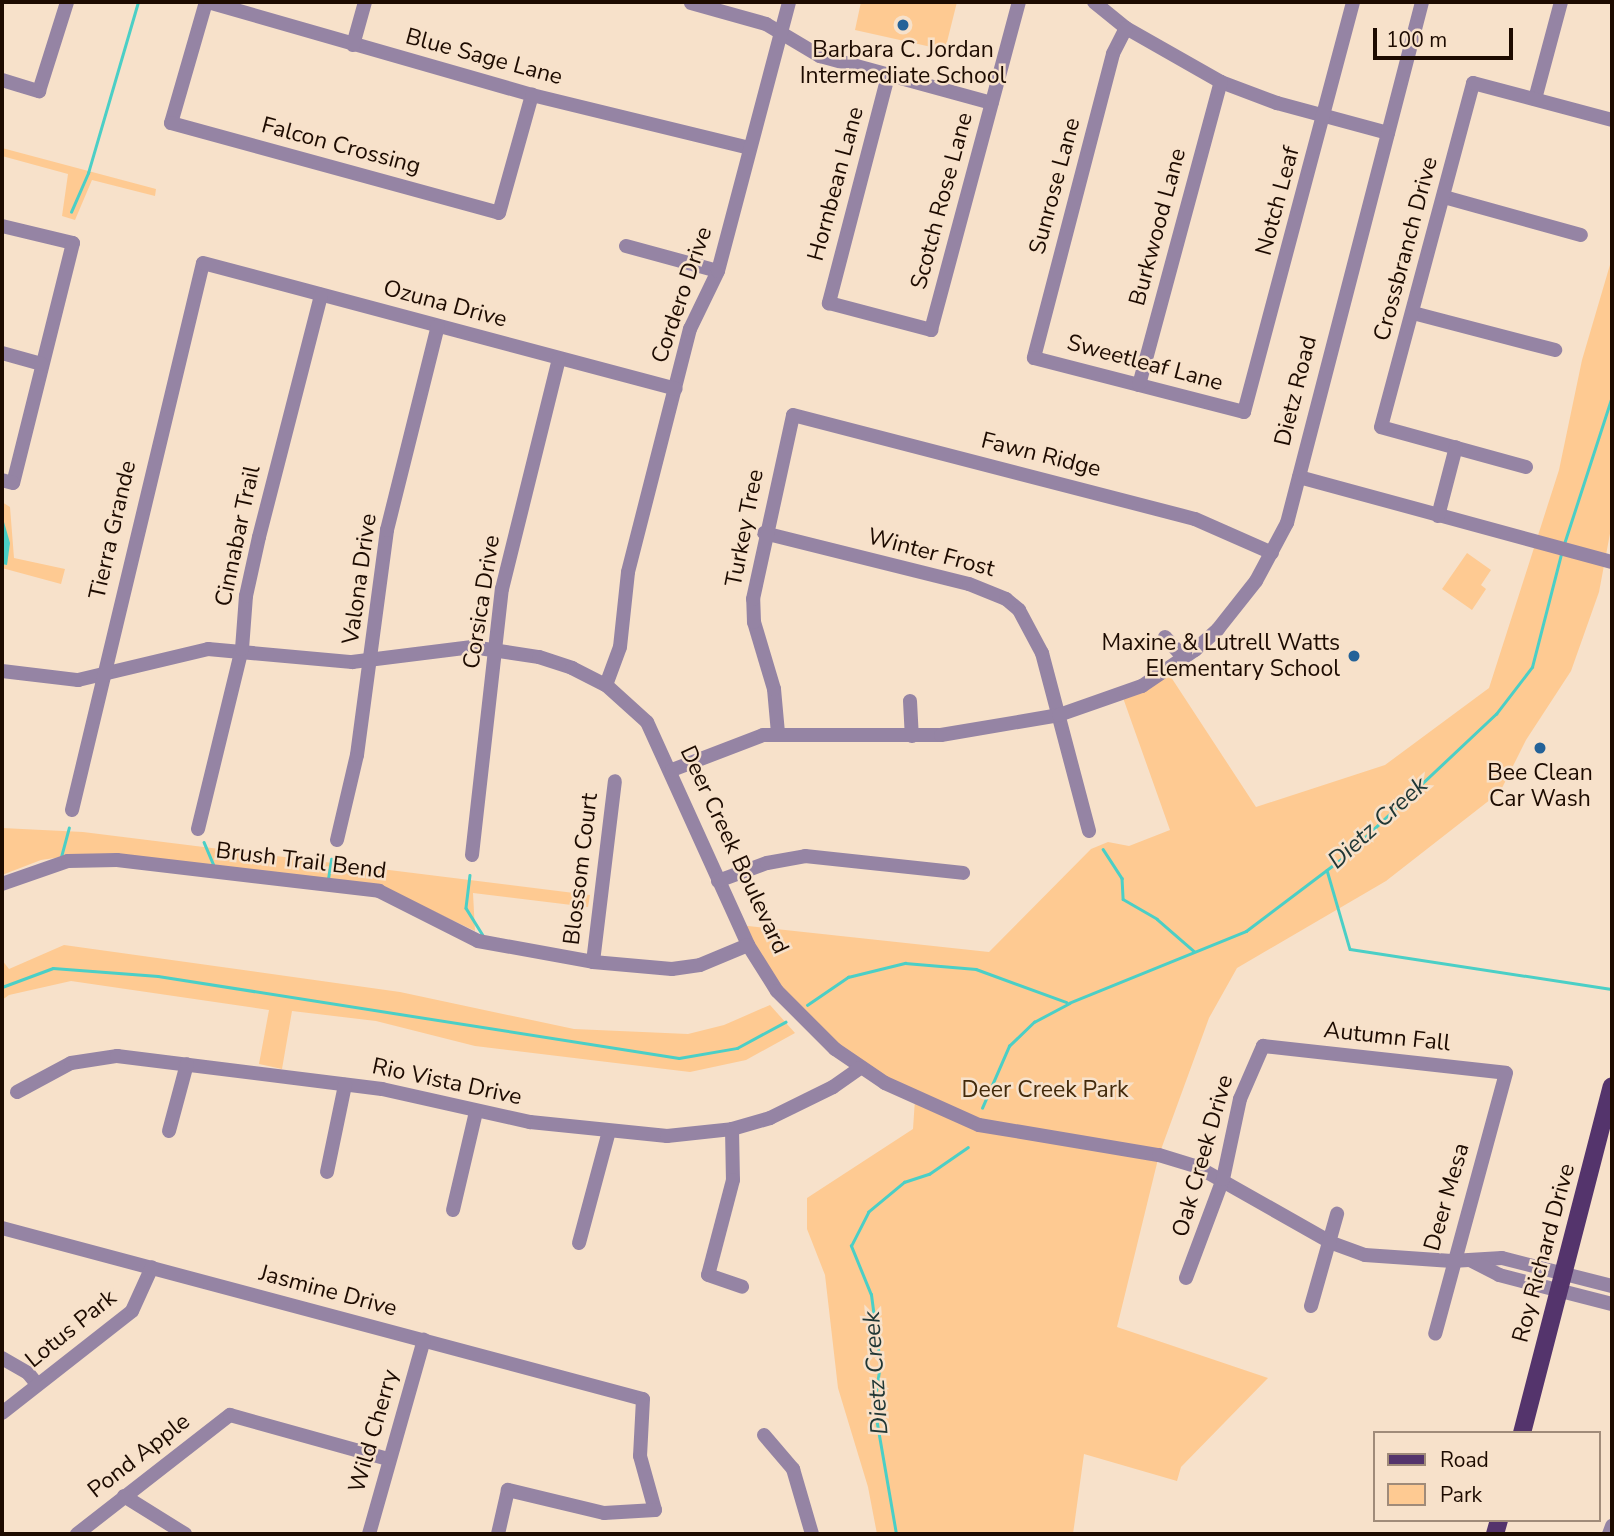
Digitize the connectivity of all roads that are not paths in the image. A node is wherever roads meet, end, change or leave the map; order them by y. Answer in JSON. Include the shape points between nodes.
{"nodes":[{"id":1,"x":66,"y":2,"type":"edge"},
{"id":2,"x":207,"y":2,"type":"edge"},
{"id":3,"x":365,"y":2,"type":"edge"},
{"id":4,"x":789,"y":2,"type":"edge"},
{"id":5,"x":1019,"y":2,"type":"edge"},
{"id":6,"x":1094,"y":2,"type":"edge"},
{"id":7,"x":1353,"y":2,"type":"edge"},
{"id":8,"x":1422,"y":2,"type":"edge"},
{"id":9,"x":1561,"y":2,"type":"edge"},
{"id":10,"x":691,"y":3,"type":"edge"},
{"id":11,"x":1126,"y":28,"type":"junction"},
{"id":12,"x":781,"y":32,"type":"junction"},
{"id":13,"x":353,"y":45,"type":"junction"},
{"id":14,"x":888,"y":76,"type":"junction"},
{"id":15,"x":2,"y":80,"type":"edge"},
{"id":16,"x":1221,"y":82,"type":"junction"},
{"id":17,"x":532,"y":95,"type":"junction"},
{"id":18,"x":1535,"y":99,"type":"junction"},
{"id":19,"x":992,"y":103,"type":"junction"},
{"id":20,"x":1325,"y":116,"type":"junction"},
{"id":21,"x":1612,"y":120,"type":"edge"},
{"id":22,"x":1388,"y":133,"type":"junction"},
{"id":23,"x":750,"y":148,"type":"junction"},
{"id":24,"x":1444,"y":197,"type":"junction"},
{"id":25,"x":2,"y":226,"type":"edge"},
{"id":26,"x":1581,"y":234,"type":"dead end"},
{"id":27,"x":626,"y":246,"type":"dead end"},
{"id":28,"x":203,"y":263,"type":"joint"},
{"id":29,"x":718,"y":271,"type":"junction"},
{"id":30,"x":321,"y":295,"type":"junction"},
{"id":31,"x":1413,"y":313,"type":"junction"},
{"id":32,"x":438,"y":326,"type":"junction"},
{"id":33,"x":931,"y":330,"type":"joint"},
{"id":34,"x":1555,"y":350,"type":"dead end"},
{"id":35,"x":2,"y":353,"type":"edge"},
{"id":36,"x":1034,"y":358,"type":"joint"},
{"id":37,"x":559,"y":359,"type":"junction"},
{"id":38,"x":42,"y":364,"type":"junction"},
{"id":39,"x":1139,"y":385,"type":"junction"},
{"id":40,"x":675,"y":389,"type":"junction"},
{"id":41,"x":1244,"y":412,"type":"joint"},
{"id":42,"x":793,"y":415,"type":"joint"},
{"id":43,"x":1456,"y":447,"type":"junction"},
{"id":44,"x":1526,"y":467,"type":"dead end"},
{"id":45,"x":1298,"y":477,"type":"junction"},
{"id":46,"x":7,"y":482,"type":"edge"},
{"id":47,"x":1438,"y":516,"type":"junction"},
{"id":48,"x":764,"y":533,"type":"junction"},
{"id":49,"x":1272,"y":553,"type":"junction"},
{"id":50,"x":1608,"y":561,"type":"edge"},
{"id":51,"x":1165,"y":637,"type":"dead end"},
{"id":52,"x":496,"y":648,"type":"junction"},
{"id":53,"x":242,"y":649,"type":"junction"},
{"id":54,"x":1184,"y":658,"type":"junction"},
{"id":55,"x":371,"y":661,"type":"junction"},
{"id":56,"x":2,"y":671,"type":"edge"},
{"id":57,"x":102,"y":677,"type":"junction"},
{"id":58,"x":606,"y":685,"type":"junction"},
{"id":59,"x":910,"y":701,"type":"dead end"},
{"id":60,"x":1059,"y":715,"type":"junction"},
{"id":61,"x":778,"y":733,"type":"junction"},
{"id":62,"x":912,"y":736,"type":"junction"},
{"id":63,"x":672,"y":770,"type":"junction"},
{"id":64,"x":615,"y":781,"type":"dead end"},
{"id":65,"x":72,"y":810,"type":"dead end"},
{"id":66,"x":198,"y":829,"type":"dead end"},
{"id":67,"x":1089,"y":831,"type":"dead end"},
{"id":68,"x":337,"y":840,"type":"dead end"},
{"id":69,"x":472,"y":855,"type":"dead end"},
{"id":70,"x":962,"y":873,"type":"dead end"},
{"id":71,"x":718,"y":881,"type":"junction"},
{"id":72,"x":2,"y":884,"type":"edge"},
{"id":73,"x":748,"y":945,"type":"junction"},
{"id":74,"x":593,"y":962,"type":"junction"},
{"id":75,"x":1263,"y":1046,"type":"joint"},
{"id":76,"x":187,"y":1063,"type":"junction"},
{"id":77,"x":860,"y":1068,"type":"junction"},
{"id":78,"x":1506,"y":1073,"type":"joint"},
{"id":79,"x":345,"y":1085,"type":"junction"},
{"id":80,"x":1612,"y":1086,"type":"edge"},
{"id":81,"x":17,"y":1092,"type":"dead end"},
{"id":82,"x":476,"y":1112,"type":"junction"},
{"id":83,"x":732,"y":1129,"type":"junction"},
{"id":84,"x":169,"y":1131,"type":"dead end"},
{"id":85,"x":609,"y":1131,"type":"junction"},
{"id":86,"x":327,"y":1172,"type":"dead end"},
{"id":87,"x":1223,"y":1179,"type":"junction"},
{"id":88,"x":453,"y":1210,"type":"dead end"},
{"id":89,"x":1337,"y":1214,"type":"dead end"},
{"id":90,"x":2,"y":1228,"type":"edge"},
{"id":91,"x":579,"y":1242,"type":"dead end"},
{"id":92,"x":1332,"y":1243,"type":"junction"},
{"id":93,"x":1470,"y":1260,"type":"junction"},
{"id":94,"x":1452,"y":1261,"type":"junction"},
{"id":95,"x":152,"y":1267,"type":"junction"},
{"id":96,"x":1564,"y":1273,"type":"junction"},
{"id":97,"x":1186,"y":1278,"type":"dead end"},
{"id":98,"x":1612,"y":1286,"type":"edge"},
{"id":99,"x":742,"y":1287,"type":"dead end"},
{"id":100,"x":1560,"y":1291,"type":"junction"},
{"id":101,"x":1612,"y":1304,"type":"edge"},
{"id":102,"x":1311,"y":1306,"type":"dead end"},
{"id":103,"x":1436,"y":1334,"type":"dead end"},
{"id":104,"x":424,"y":1340,"type":"junction"},
{"id":105,"x":2,"y":1358,"type":"edge"},
{"id":106,"x":37,"y":1384,"type":"junction"},
{"id":107,"x":2,"y":1413,"type":"edge"},
{"id":108,"x":1523,"y":1431,"type":"edge"},
{"id":109,"x":764,"y":1435,"type":"dead end"},
{"id":110,"x":388,"y":1460,"type":"junction"},
{"id":111,"x":124,"y":1496,"type":"junction"},
{"id":112,"x":1612,"y":1527,"type":"edge"},
{"id":113,"x":77,"y":1534,"type":"edge"},
{"id":114,"x":185,"y":1534,"type":"edge"},
{"id":115,"x":369,"y":1534,"type":"edge"},
{"id":116,"x":498,"y":1534,"type":"edge"},
{"id":117,"x":812,"y":1534,"type":"edge"},
{"id":118,"x":1609,"y":1534,"type":"edge"}],
"edges":[{"from":1,"to":15,"type":"street","via":[[39,90]]},
{"from":2,"to":13,"type":"street","name":"Blue Sage Lane"},
{"from":2,"to":17,"type":"street","name":"Falcon Crossing","via":[[171,123],[499,213]]},
{"from":3,"to":13,"type":"street"},
{"from":4,"to":12,"type":"street","name":"Cordero Drive"},
{"from":5,"to":19,"type":"street","name":"Scotch Rose Lane"},
{"from":6,"to":11,"type":"street"},
{"from":7,"to":20,"type":"street","name":"Notch Leaf"},
{"from":8,"to":22,"type":"street","name":"Dietz Road"},
{"from":9,"to":18,"type":"street"},
{"from":10,"to":12,"type":"street","via":[[753,19]]},
{"from":11,"to":16,"type":"street"},
{"from":11,"to":36,"type":"street","name":"Sunrose Lane","via":[[1113,54]]},
{"from":12,"to":14,"type":"street","via":[[820,57]]},
{"from":12,"to":23,"type":"street","name":"Cordero Drive"},
{"from":13,"to":17,"type":"street","name":"Blue Sage Lane"},
{"from":14,"to":19,"type":"street"},
{"from":14,"to":33,"type":"street","name":"Hornbean Lane","via":[[829,303]]},
{"from":16,"to":20,"type":"street"},
{"from":16,"to":39,"type":"street","name":"Burkwood Lane"},
{"from":17,"to":23,"type":"street","name":"Blue Sage Lane"},
{"from":18,"to":21,"type":"street"},
{"from":18,"to":24,"type":"street","name":"Crossbranch Drive","via":[[1473,83]]},
{"from":19,"to":33,"type":"street","name":"Scotch Rose Lane"},
{"from":20,"to":22,"type":"street"},
{"from":20,"to":41,"type":"street","name":"Notch Leaf"},
{"from":22,"to":45,"type":"street","name":"Dietz Road"},
{"from":23,"to":29,"type":"street","name":"Cordero Drive"},
{"from":24,"to":26,"type":"street"},
{"from":24,"to":31,"type":"street","name":"Crossbranch Drive"},
{"from":25,"to":38,"type":"street","via":[[73,243]]},
{"from":27,"to":29,"type":"street"},
{"from":28,"to":30,"type":"street","name":"Ozuna Drive"},
{"from":28,"to":57,"type":"street","name":"Tierra Grande"},
{"from":29,"to":40,"type":"street","name":"Cordero Drive","via":[[690,329]]},
{"from":30,"to":32,"type":"street","name":"Ozuna Drive"},
{"from":30,"to":53,"type":"street","name":"Cinnabar Trail","via":[[256,549]]},
{"from":31,"to":34,"type":"street"},
{"from":31,"to":43,"type":"street","name":"Crossbranch Drive","via":[[1381,427]]},
{"from":32,"to":37,"type":"street","name":"Ozuna Drive"},
{"from":32,"to":55,"type":"street","name":"Valona Drive","via":[[387,530]]},
{"from":35,"to":38,"type":"street"},
{"from":36,"to":39,"type":"street","name":"Sweetleaf Lane"},
{"from":37,"to":40,"type":"street","name":"Ozuna Drive"},
{"from":37,"to":52,"type":"street","name":"Corsica Drive","via":[[510,550]]},
{"from":38,"to":46,"type":"street"},
{"from":39,"to":41,"type":"street","name":"Sweetleaf Lane"},
{"from":40,"to":58,"type":"street","name":"Cordero Drive","via":[[628,572],[620,647]]},
{"from":42,"to":48,"type":"street","name":"Turkey Tree"},
{"from":42,"to":49,"type":"street","name":"Fawn Ridge","via":[[1195,519]]},
{"from":43,"to":44,"type":"street"},
{"from":43,"to":47,"type":"street"},
{"from":45,"to":47,"type":"street","name":"Dietz Road"},
{"from":45,"to":49,"type":"street","via":[[1287,523]]},
{"from":47,"to":50,"type":"street","name":"Dietz Road"},
{"from":48,"to":60,"type":"street","name":"Winter Frost","via":[[969,584],[1006,599],[1019,610],[1037,639]]},
{"from":48,"to":61,"type":"street","name":"Turkey Tree","via":[[753,599],[774,690]]},
{"from":49,"to":54,"type":"street","via":[[1239,604]]},
{"from":51,"to":54,"type":"street"},
{"from":52,"to":55,"type":"street","name":"Deer Creek Boulevard","via":[[443,648]]},
{"from":52,"to":58,"type":"street","name":"Deer Creek Boulevard","via":[[539,657]]},
{"from":52,"to":69,"type":"street","name":"Corsica Drive"},
{"from":53,"to":55,"type":"street","name":"Deer Creek Boulevard"},
{"from":53,"to":57,"type":"street","name":"Deer Creek Boulevard","via":[[183,653]]},
{"from":53,"to":66,"type":"street","name":"Cinnabar Trail"},
{"from":54,"to":60,"type":"street","via":[[1125,694]]},
{"from":55,"to":68,"type":"street","name":"Valona Drive","via":[[357,755]]},
{"from":56,"to":57,"type":"street","name":"Deer Creek Boulevard","via":[[51,678]]},
{"from":57,"to":65,"type":"street","name":"Tierra Grande"},
{"from":58,"to":63,"type":"street","name":"Deer Creek Boulevard","via":[[647,722]]},
{"from":59,"to":62,"type":"street"},
{"from":60,"to":62,"type":"street","via":[[975,733]]},
{"from":60,"to":67,"type":"street","name":"Winter Frost"},
{"from":61,"to":62,"type":"street"},
{"from":61,"to":63,"type":"street","via":[[743,740]]},
{"from":63,"to":71,"type":"street","name":"Deer Creek Boulevard"},
{"from":64,"to":74,"type":"street","name":"Blossom Court"},
{"from":70,"to":71,"type":"street","via":[[805,856],[767,863]]},
{"from":71,"to":73,"type":"street","name":"Deer Creek Boulevard"},
{"from":72,"to":74,"type":"street","name":"Brush Trail Bend","via":[[55,864],[103,859],[359,888],[389,894],[478,941]]},
{"from":73,"to":74,"type":"street","name":"Brush Trail Bend","via":[[700,965],[672,969]]},
{"from":73,"to":77,"type":"street","name":"Deer Creek Boulevard","via":[[777,991]]},
{"from":75,"to":78,"type":"street","name":"Autumn Fall"},
{"from":75,"to":87,"type":"street","name":"Oak Creek Drive","via":[[1231,1126]]},
{"from":76,"to":79,"type":"street","name":"Rio Vista Drive"},
{"from":76,"to":81,"type":"street","name":"Rio Vista Drive","via":[[96,1056],[71,1063]]},
{"from":76,"to":84,"type":"street"},
{"from":77,"to":83,"type":"street","name":"Rio Vista Drive","via":[[800,1105]]},
{"from":77,"to":87,"type":"street","name":"Deer Creek Boulevard","via":[[925,1104],[979,1125],[1159,1154]]},
{"from":78,"to":94,"type":"street","name":"Deer Mesa"},
{"from":79,"to":82,"type":"street","name":"Rio Vista Drive"},
{"from":79,"to":86,"type":"street"},
{"from":80,"to":96,"type":"main road","name":"Roy Richard Drive"},
{"from":82,"to":85,"type":"street","name":"Rio Vista Drive"},
{"from":82,"to":88,"type":"street"},
{"from":83,"to":85,"type":"street","name":"Rio Vista Drive","via":[[667,1136]]},
{"from":83,"to":99,"type":"street","via":[[733,1180],[708,1275]]},
{"from":85,"to":91,"type":"street"},
{"from":87,"to":92,"type":"street","name":"Deer Creek Boulevard"},
{"from":87,"to":97,"type":"street","name":"Oak Creek Drive"},
{"from":89,"to":92,"type":"street"},
{"from":90,"to":95,"type":"street","name":"Jasmine Drive"},
{"from":92,"to":94,"type":"street","name":"Deer Creek Boulevard","via":[[1380,1258]]},
{"from":92,"to":102,"type":"street"},
{"from":93,"to":94,"type":"street","name":"Deer Creek Boulevard"},
{"from":93,"to":96,"type":"street","name":"Deer Creek Boulevard","via":[[1502,1258]]},
{"from":93,"to":100,"type":"street","name":"Deer Creek Boulevard","via":[[1499,1275]]},
{"from":94,"to":103,"type":"street","name":"Deer Mesa"},
{"from":95,"to":104,"type":"street","name":"Jasmine Drive"},
{"from":95,"to":106,"type":"street","name":"Lotus Park","via":[[132,1311]]},
{"from":96,"to":98,"type":"street","name":"Deer Creek Boulevard"},
{"from":96,"to":100,"type":"main road","name":"Roy Richard Drive"},
{"from":100,"to":101,"type":"street","name":"Deer Creek Boulevard"},
{"from":100,"to":108,"type":"main road","name":"Roy Richard Drive"},
{"from":104,"to":110,"type":"street","name":"Wild Cherry"},
{"from":104,"to":116,"type":"street","name":"Jasmine Drive","via":[[643,1399],[640,1456],[655,1510],[604,1513],[508,1490]]},
{"from":105,"to":106,"type":"street"},
{"from":106,"to":107,"type":"street","name":"Lotus Park"},
{"from":109,"to":117,"type":"street","via":[[793,1469]]},
{"from":110,"to":111,"type":"street","name":"Pond Apple","via":[[229,1415]]},
{"from":110,"to":115,"type":"street","name":"Wild Cherry"},
{"from":111,"to":113,"type":"street","name":"Pond Apple"},
{"from":111,"to":114,"type":"street"},
{"from":112,"to":118,"type":"street"}]}
